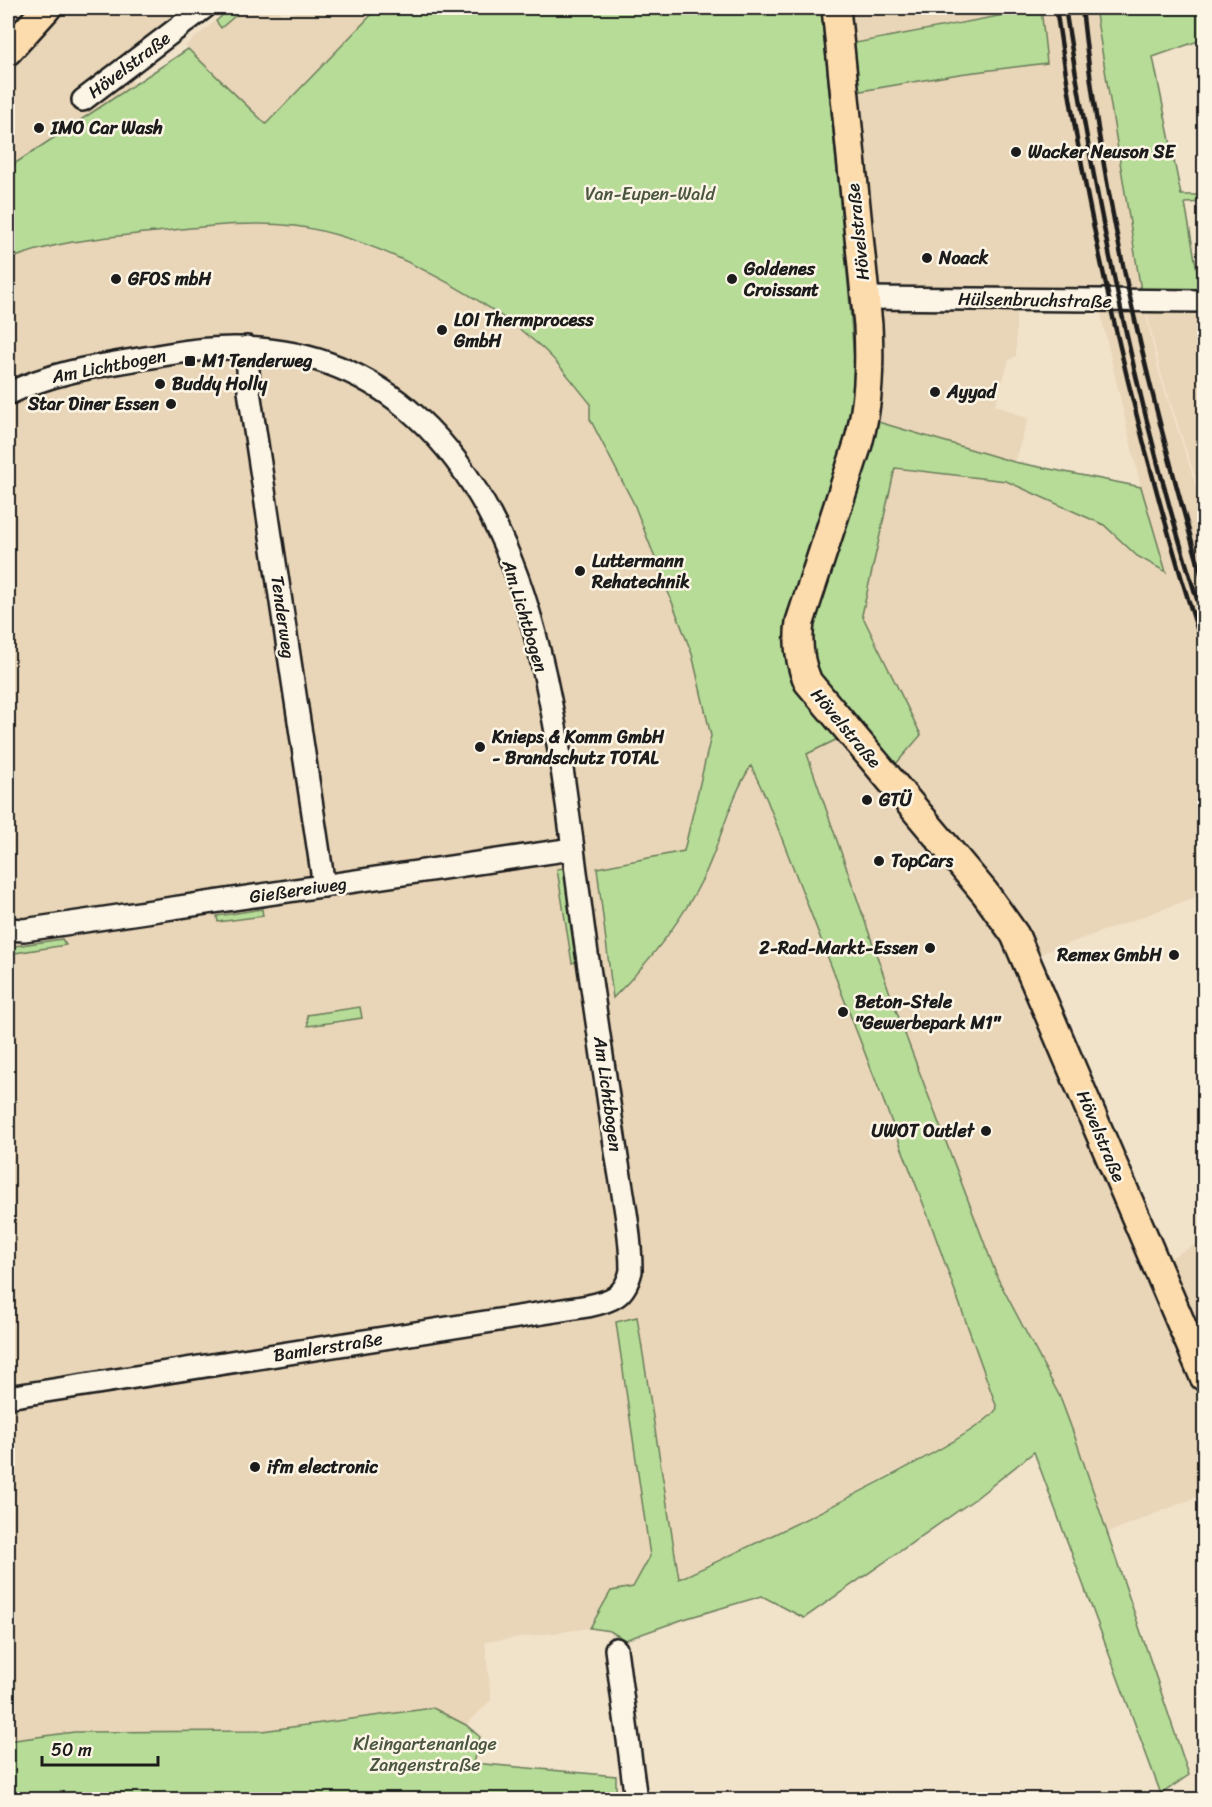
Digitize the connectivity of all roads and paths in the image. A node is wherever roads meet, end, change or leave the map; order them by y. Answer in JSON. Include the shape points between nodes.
{"nodes":[{"id":1,"x":47,"y":8,"type":"edge"},
{"id":2,"x":204,"y":8,"type":"edge"},
{"id":3,"x":836,"y":8,"type":"edge"},
{"id":4,"x":8,"y":51,"type":"edge"},
{"id":5,"x":83,"y":100,"type":"dead end"},
{"id":6,"x":865,"y":298,"type":"junction"},
{"id":7,"x":1204,"y":301,"type":"edge"},
{"id":8,"x":247,"y":347,"type":"junction"},
{"id":9,"x":8,"y":394,"type":"edge"},
{"id":10,"x":572,"y":849,"type":"junction"},
{"id":11,"x":324,"y":886,"type":"junction"},
{"id":12,"x":16,"y":929,"type":"edge"},
{"id":13,"x":631,"y":1271,"type":"joint"},
{"id":14,"x":1204,"y":1377,"type":"edge"},
{"id":15,"x":8,"y":1397,"type":"edge"},
{"id":16,"x":616,"y":1649,"type":"dead end"},
{"id":17,"x":636,"y":1800,"type":"edge"}],
"edges":[{"from":1,"to":4,"type":"main road"},
{"from":2,"to":5,"type":"street","name":"Hövelstraße"},
{"from":3,"to":6,"type":"main road","name":"Hövelstraße"},
{"from":6,"to":7,"type":"street","name":"Hülsenbruchstraße"},
{"from":6,"to":14,"type":"main road","name":"Hövelstraße","via":[[869,376],[865,420],[800,622],[798,645],[804,673],[1015,935]]},
{"from":8,"to":9,"type":"street","name":"Am Lichtbogen","via":[[190,351],[73,371]]},
{"from":8,"to":10,"type":"street","name":"Am Lichtbogen","via":[[297,353],[373,383],[431,429],[458,461],[483,501],[502,543],[539,649]]},
{"from":8,"to":11,"type":"street","name":"Tenderweg","via":[[249,391]]},
{"from":10,"to":11,"type":"street","name":"Gießereiweg"},
{"from":10,"to":13,"type":"street","name":"Am Lichtbogen"},
{"from":11,"to":12,"type":"street","name":"Gießereiweg"},
{"from":13,"to":15,"type":"street","name":"Bamlerstraße","via":[[628,1285],[618,1296],[588,1306]]},
{"from":16,"to":17,"type":"street"}]}
